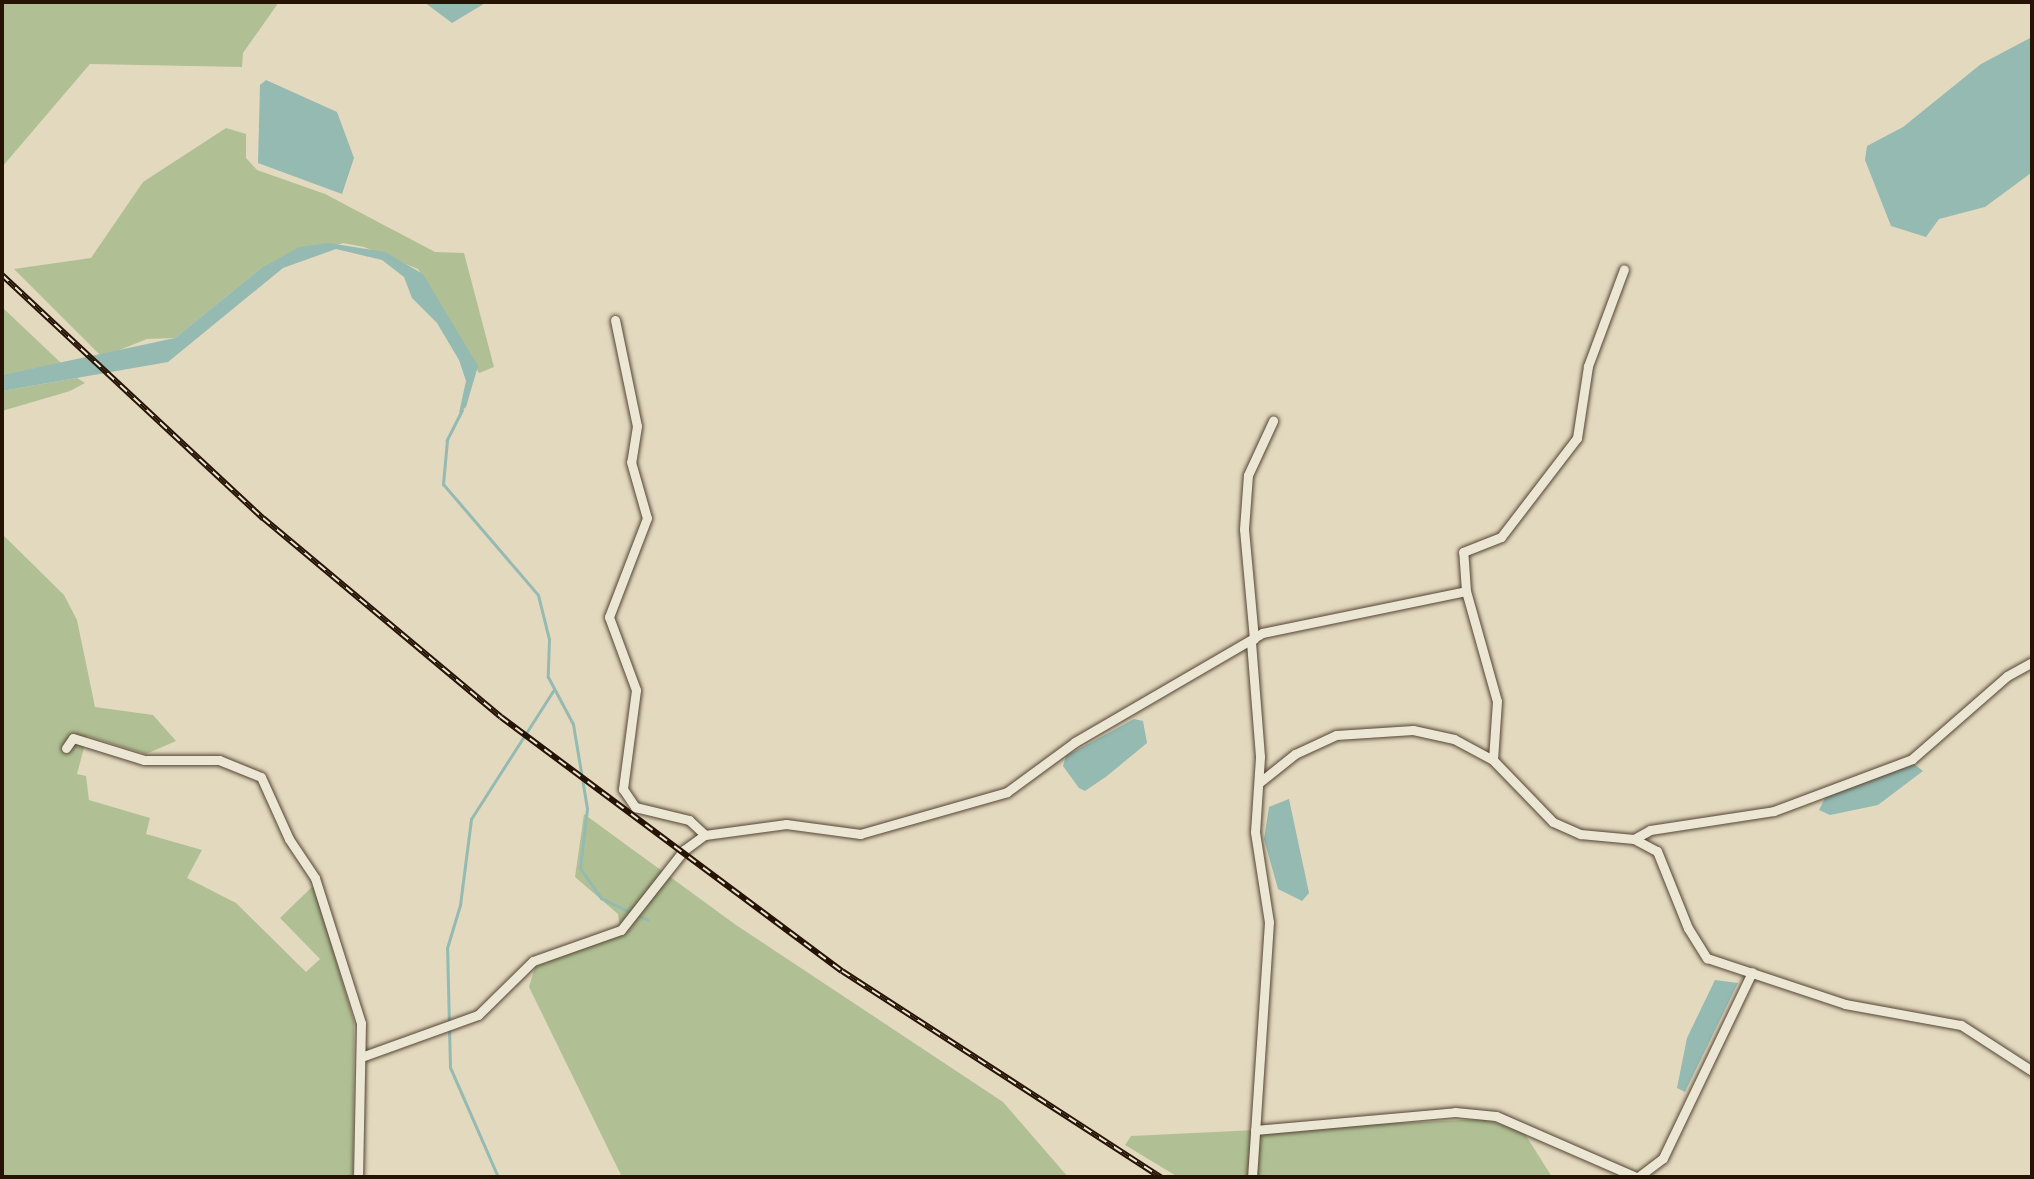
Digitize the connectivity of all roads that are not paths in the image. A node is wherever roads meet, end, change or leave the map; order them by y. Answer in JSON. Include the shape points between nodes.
{"nodes":[{"id":1,"x":1624,"y":269,"type":"dead end"},
{"id":2,"x":615,"y":320,"type":"dead end"},
{"id":3,"x":1273,"y":421,"type":"dead end"},
{"id":4,"x":1466,"y":591,"type":"junction"},
{"id":5,"x":1253,"y":640,"type":"junction"},
{"id":6,"x":2032,"y":662,"type":"edge"},
{"id":7,"x":66,"y":748,"type":"dead end"},
{"id":8,"x":1493,"y":760,"type":"junction"},
{"id":9,"x":1260,"y":782,"type":"junction"},
{"id":10,"x":705,"y":835,"type":"junction"},
{"id":11,"x":1634,"y":839,"type":"junction"},
{"id":12,"x":1752,"y":972,"type":"junction"},
{"id":13,"x":364,"y":1056,"type":"junction"},
{"id":14,"x":2032,"y":1071,"type":"edge"},
{"id":15,"x":1255,"y":1130,"type":"junction"},
{"id":16,"x":358,"y":1177,"type":"edge"},
{"id":17,"x":1252,"y":1177,"type":"edge"},
{"id":18,"x":1637,"y":1177,"type":"edge"}],
"edges":[{"from":1,"to":4,"type":"street","via":[[1588,366],[1577,438],[1501,537],[1463,552]]},
{"from":2,"to":10,"type":"street","via":[[637,426],[631,462],[647,518],[609,617],[636,690],[623,789],[635,807],[689,820]]},
{"from":3,"to":5,"type":"street","via":[[1248,475],[1244,529]]},
{"from":4,"to":5,"type":"street","via":[[1269,631]]},
{"from":4,"to":8,"type":"street","via":[[1497,701]]},
{"from":5,"to":9,"type":"street"},
{"from":5,"to":10,"type":"street","via":[[1075,742],[1007,792],[860,834],[786,824]]},
{"from":6,"to":11,"type":"street","via":[[2000,681],[1912,759],[1774,811],[1650,830]]},
{"from":7,"to":13,"type":"street","via":[[73,738],[144,760],[219,760],[259,775],[315,878],[354,995]]},
{"from":8,"to":9,"type":"street","via":[[1435,732],[1386,730],[1328,738]]},
{"from":8,"to":11,"type":"street","via":[[1553,822],[1580,834]]},
{"from":9,"to":15,"type":"street","via":[[1254,824],[1268,900],[1269,965]]},
{"from":10,"to":13,"type":"street","via":[[684,850],[621,930],[533,961],[478,1015]]},
{"from":11,"to":12,"type":"street","via":[[1660,854],[1701,952]]},
{"from":12,"to":14,"type":"street","via":[[1845,1004],[1961,1025]]},
{"from":12,"to":18,"type":"street","via":[[1663,1158]]},
{"from":13,"to":16,"type":"street"},
{"from":15,"to":17,"type":"street"},
{"from":15,"to":18,"type":"street","via":[[1455,1112],[1496,1116]]}]}
